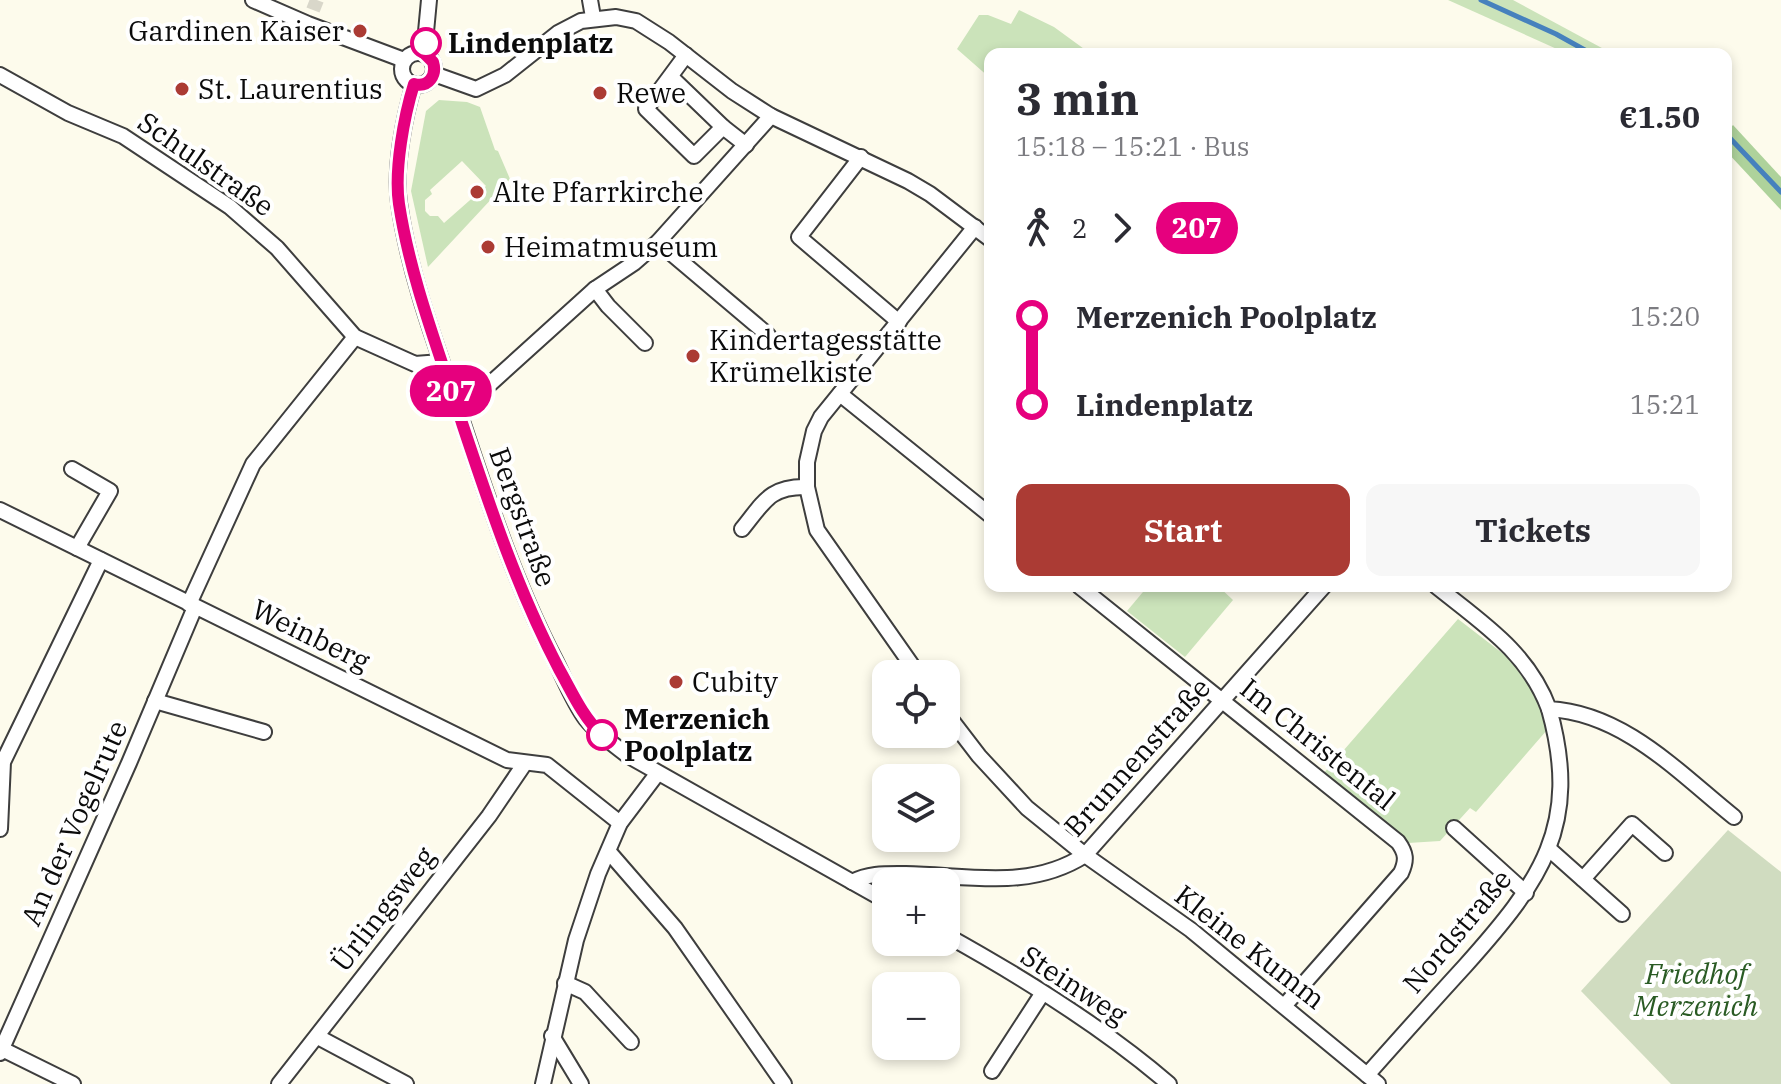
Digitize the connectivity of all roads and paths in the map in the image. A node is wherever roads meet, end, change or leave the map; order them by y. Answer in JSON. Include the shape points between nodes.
{"nodes":[{"id":1,"x":253,"y":0,"type":"edge"},
{"id":2,"x":429,"y":0,"type":"edge"},
{"id":3,"x":590,"y":0,"type":"edge"},
{"id":4,"x":593,"y":17,"type":"junction"},
{"id":5,"x":424,"y":53,"type":"junction"},
{"id":6,"x":686,"y":55,"type":"junction"},
{"id":7,"x":404,"y":60,"type":"junction"},
{"id":8,"x":434,"y":74,"type":"junction"},
{"id":9,"x":0,"y":75,"type":"edge"},
{"id":10,"x":671,"y":77,"type":"junction"},
{"id":11,"x":414,"y":84,"type":"junction"},
{"id":12,"x":771,"y":116,"type":"junction"},
{"id":13,"x":723,"y":127,"type":"junction"},
{"id":14,"x":746,"y":145,"type":"junction"},
{"id":15,"x":861,"y":157,"type":"junction"},
{"id":16,"x":975,"y":227,"type":"junction"},
{"id":17,"x":984,"y":234,"type":"edge"},
{"id":18,"x":658,"y":242,"type":"junction"},
{"id":19,"x":595,"y":289,"type":"junction"},
{"id":20,"x":899,"y":322,"type":"junction"},
{"id":21,"x":768,"y":335,"type":"dead end"},
{"id":22,"x":355,"y":337,"type":"junction"},
{"id":23,"x":645,"y":343,"type":"dead end"},
{"id":24,"x":441,"y":362,"type":"junction"},
{"id":25,"x":840,"y":394,"type":"junction"},
{"id":26,"x":459,"y":412,"type":"junction"},
{"id":27,"x":72,"y":469,"type":"dead end"},
{"id":28,"x":807,"y":487,"type":"junction"},
{"id":29,"x":0,"y":510,"type":"edge"},
{"id":30,"x":984,"y":510,"type":"edge"},
{"id":31,"x":742,"y":529,"type":"dead end"},
{"id":32,"x":77,"y":548,"type":"junction"},
{"id":33,"x":101,"y":560,"type":"junction"},
{"id":34,"x":1087,"y":592,"type":"edge"},
{"id":35,"x":1319,"y":592,"type":"edge"},
{"id":36,"x":1443,"y":592,"type":"edge"},
{"id":37,"x":192,"y":605,"type":"junction"},
{"id":38,"x":908,"y":660,"type":"edge"},
{"id":39,"x":155,"y":701,"type":"junction"},
{"id":40,"x":1223,"y":701,"type":"junction"},
{"id":41,"x":1549,"y":709,"type":"junction"},
{"id":42,"x":960,"y":731,"type":"edge"},
{"id":43,"x":264,"y":732,"type":"dead end"},
{"id":44,"x":525,"y":763,"type":"junction"},
{"id":45,"x":657,"y":774,"type":"junction"},
{"id":46,"x":1734,"y":817,"type":"dead end"},
{"id":47,"x":620,"y":823,"type":"junction"},
{"id":48,"x":1454,"y":828,"type":"dead end"},
{"id":49,"x":0,"y":829,"type":"edge"},
{"id":50,"x":1549,"y":849,"type":"junction"},
{"id":51,"x":609,"y":852,"type":"junction"},
{"id":52,"x":1665,"y":853,"type":"dead end"},
{"id":53,"x":1085,"y":855,"type":"junction"},
{"id":54,"x":1583,"y":879,"type":"junction"},
{"id":55,"x":852,"y":882,"type":"junction"},
{"id":56,"x":872,"y":893,"type":"edge"},
{"id":57,"x":1526,"y":893,"type":"junction"},
{"id":58,"x":1622,"y":914,"type":"dead end"},
{"id":59,"x":960,"y":944,"type":"edge"},
{"id":60,"x":565,"y":983,"type":"junction"},
{"id":61,"x":1042,"y":994,"type":"junction"},
{"id":62,"x":1285,"y":1005,"type":"junction"},
{"id":63,"x":552,"y":1036,"type":"junction"},
{"id":64,"x":318,"y":1037,"type":"junction"},
{"id":65,"x":631,"y":1042,"type":"dead end"},
{"id":66,"x":1,"y":1051,"type":"edge"},
{"id":67,"x":992,"y":1071,"type":"dead end"},
{"id":68,"x":1373,"y":1080,"type":"edge"},
{"id":69,"x":73,"y":1084,"type":"edge"},
{"id":70,"x":279,"y":1084,"type":"edge"},
{"id":71,"x":406,"y":1084,"type":"edge"},
{"id":72,"x":543,"y":1084,"type":"edge"},
{"id":73,"x":581,"y":1084,"type":"edge"},
{"id":74,"x":784,"y":1084,"type":"edge"},
{"id":75,"x":1169,"y":1084,"type":"edge"}],
"edges":[{"from":1,"to":7,"type":"street","via":[[310,17]]},
{"from":2,"to":5,"type":"street"},
{"from":3,"to":4,"type":"street"},
{"from":4,"to":6,"type":"street","via":[[636,21]]},
{"from":4,"to":8,"type":"street","via":[[558,33],[505,75],[476,89]]},
{"from":5,"to":7,"type":"street"},
{"from":5,"to":8,"type":"street","via":[[433,62]]},
{"from":6,"to":10,"type":"street"},
{"from":6,"to":12,"type":"street"},
{"from":7,"to":11,"type":"street","via":[[402,72]]},
{"from":8,"to":11,"type":"street","via":[[429,82]]},
{"from":9,"to":22,"type":"street","name":"Schulstraße","via":[[123,136],[230,207],[277,248]]},
{"from":10,"to":13,"type":"street"},
{"from":10,"to":13,"type":"street","via":[[646,109],[694,156]]},
{"from":11,"to":24,"type":"street","name":"Bergstraße","via":[[398,175],[399,201]]},
{"from":12,"to":14,"type":"street"},
{"from":12,"to":15,"type":"street"},
{"from":13,"to":14,"type":"street"},
{"from":14,"to":18,"type":"street"},
{"from":15,"to":16,"type":"street","via":[[930,194]]},
{"from":15,"to":20,"type":"street","via":[[799,237]]},
{"from":16,"to":17,"type":"street"},
{"from":16,"to":20,"type":"street"},
{"from":18,"to":19,"type":"street"},
{"from":18,"to":21,"type":"street"},
{"from":19,"to":23,"type":"street"},
{"from":19,"to":26,"type":"street"},
{"from":20,"to":25,"type":"street"},
{"from":22,"to":24,"type":"street","name":"Schulstraße","via":[[415,364]]},
{"from":22,"to":37,"type":"street","name":"An der Vogelrute","via":[[253,464]]},
{"from":24,"to":26,"type":"street","name":"Bergstraße"},
{"from":25,"to":28,"type":"street","via":[[814,431]]},
{"from":25,"to":30,"type":"street"},
{"from":26,"to":45,"type":"street","name":"Bergstraße","via":[[533,619],[586,719]]},
{"from":27,"to":32,"type":"street","via":[[110,491]]},
{"from":28,"to":31,"type":"street","via":[[790,486],[769,495]]},
{"from":28,"to":38,"type":"street","via":[[826,546]]},
{"from":29,"to":32,"type":"street","name":"Weinberg"},
{"from":32,"to":33,"type":"street","name":"Weinberg"},
{"from":33,"to":37,"type":"street","name":"Weinberg"},
{"from":33,"to":49,"type":"street","via":[[3,762]]},
{"from":34,"to":40,"type":"street","name":"Im Christental"},
{"from":35,"to":40,"type":"street","name":"Brunnenstraße"},
{"from":36,"to":41,"type":"street","name":"Nordstraße","via":[[1520,657]]},
{"from":37,"to":39,"type":"street","name":"An der Vogelrute"},
{"from":37,"to":44,"type":"street","name":"Weinberg","via":[[507,760]]},
{"from":39,"to":43,"type":"street","name":"An der Vogelrute"},
{"from":39,"to":66,"type":"street","name":"An der Vogelrute"},
{"from":40,"to":53,"type":"street","name":"Brunnenstraße"},
{"from":40,"to":62,"type":"street","name":"Im Christental","via":[[1398,842],[1406,857],[1401,873]]},
{"from":41,"to":46,"type":"street","via":[[1583,713],[1627,733]]},
{"from":41,"to":50,"type":"street","name":"Nordstraße","via":[[1558,741],[1561,790]]},
{"from":42,"to":53,"type":"street","name":"Kleine Kumm","via":[[1017,797]]},
{"from":44,"to":47,"type":"street","name":"Weinberg","via":[[547,765]]},
{"from":44,"to":64,"type":"street","name":"Ürlingsweg"},
{"from":45,"to":47,"type":"street"},
{"from":45,"to":55,"type":"street"},
{"from":47,"to":51,"type":"street"},
{"from":48,"to":57,"type":"street"},
{"from":50,"to":54,"type":"street"},
{"from":50,"to":57,"type":"street","name":"Nordstraße"},
{"from":51,"to":60,"type":"street"},
{"from":51,"to":74,"type":"street","via":[[675,928]]},
{"from":52,"to":54,"type":"street","via":[[1632,824]]},
{"from":53,"to":55,"type":"street","name":"Brunnenstraße","via":[[1058,870],[1012,880],[873,874]]},
{"from":53,"to":62,"type":"street","name":"Kleine Kumm"},
{"from":54,"to":58,"type":"street"},
{"from":55,"to":56,"type":"street"},
{"from":57,"to":68,"type":"street","name":"Nordstraße"},
{"from":59,"to":61,"type":"street","name":"Steinweg"},
{"from":60,"to":63,"type":"street"},
{"from":60,"to":65,"type":"street","via":[[585,992]]},
{"from":61,"to":67,"type":"street"},
{"from":61,"to":75,"type":"street","name":"Steinweg"},
{"from":62,"to":68,"type":"street","name":"Kleine Kumm"},
{"from":63,"to":72,"type":"street"},
{"from":63,"to":73,"type":"street"},
{"from":64,"to":70,"type":"street","name":"Ürlingsweg"},
{"from":64,"to":71,"type":"street"},
{"from":66,"to":69,"type":"street"}]}
